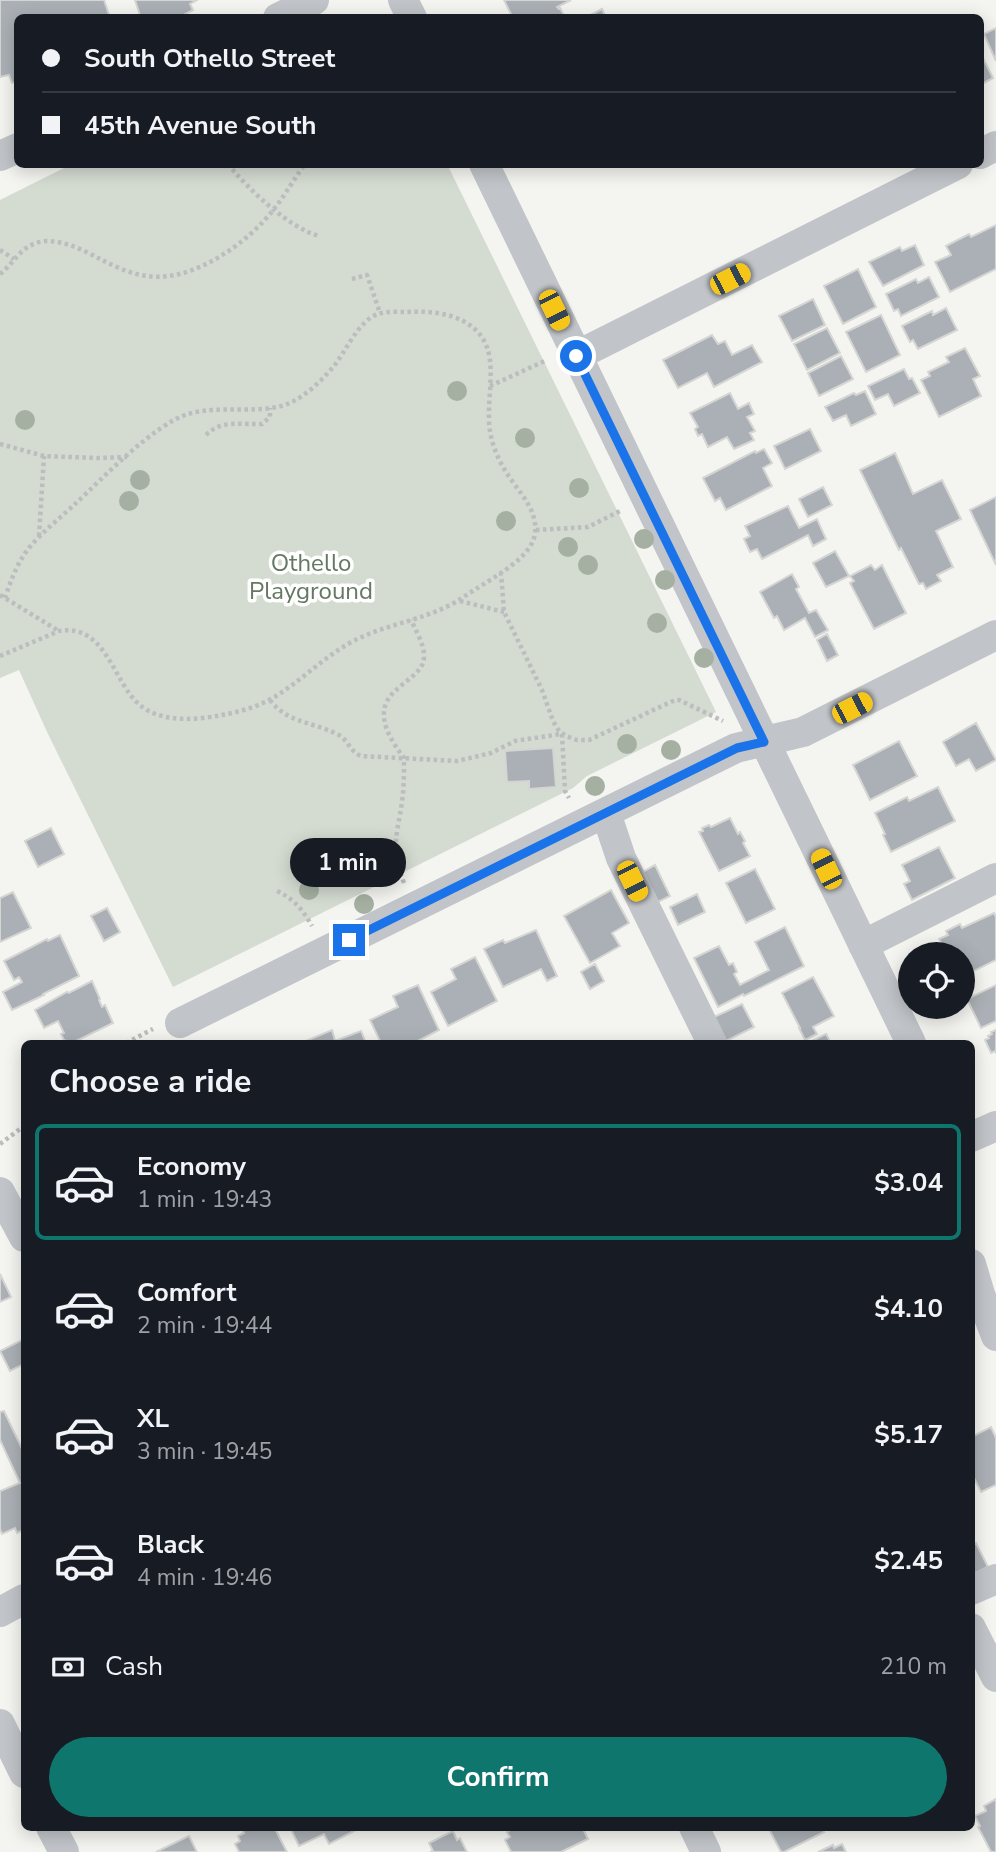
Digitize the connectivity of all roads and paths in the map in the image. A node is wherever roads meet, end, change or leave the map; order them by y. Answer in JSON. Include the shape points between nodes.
{"nodes":[{"id":1,"x":314,"y":0,"type":"edge"},
{"id":2,"x":286,"y":14,"type":"edge"},
{"id":3,"x":231,"y":168,"type":"edge"},
{"id":4,"x":302,"y":168,"type":"edge"},
{"id":5,"x":490,"y":168,"type":"edge"},
{"id":6,"x":950,"y":168,"type":"edge"},
{"id":7,"x":274,"y":209,"type":"junction"},
{"id":8,"x":320,"y":236,"type":"dead end"},
{"id":9,"x":0,"y":250,"type":"edge"},
{"id":10,"x":14,"y":258,"type":"junction"},
{"id":11,"x":0,"y":274,"type":"edge"},
{"id":12,"x":352,"y":279,"type":"dead end"},
{"id":13,"x":380,"y":313,"type":"junction"},
{"id":14,"x":576,"y":356,"type":"junction"},
{"id":15,"x":490,"y":386,"type":"junction"},
{"id":16,"x":270,"y":408,"type":"junction"},
{"id":17,"x":206,"y":435,"type":"dead end"},
{"id":18,"x":0,"y":444,"type":"edge"},
{"id":19,"x":44,"y":456,"type":"junction"},
{"id":20,"x":127,"y":457,"type":"junction"},
{"id":21,"x":646,"y":498,"type":"junction"},
{"id":22,"x":536,"y":530,"type":"junction"},
{"id":23,"x":39,"y":537,"type":"junction"},
{"id":24,"x":501,"y":572,"type":"junction"},
{"id":25,"x":2,"y":597,"type":"edge"},
{"id":26,"x":459,"y":600,"type":"junction"},
{"id":27,"x":504,"y":612,"type":"junction"},
{"id":28,"x":411,"y":620,"type":"junction"},
{"id":29,"x":59,"y":631,"type":"junction"},
{"id":30,"x":996,"y":635,"type":"edge"},
{"id":31,"x":0,"y":656,"type":"edge"},
{"id":32,"x":270,"y":699,"type":"junction"},
{"id":33,"x":706,"y":713,"type":"dead end"},
{"id":34,"x":562,"y":734,"type":"junction"},
{"id":35,"x":764,"y":742,"type":"junction"},
{"id":36,"x":404,"y":758,"type":"junction"},
{"id":37,"x":594,"y":819,"type":"junction"},
{"id":38,"x":996,"y":878,"type":"edge"},
{"id":39,"x":277,"y":891,"type":"dead end"},
{"id":40,"x":414,"y":908,"type":"junction"},
{"id":41,"x":863,"y":945,"type":"junction"},
{"id":42,"x":328,"y":950,"type":"junction"},
{"id":43,"x":180,"y":1023,"type":"dead end"},
{"id":44,"x":711,"y":1040,"type":"edge"},
{"id":45,"x":910,"y":1040,"type":"edge"},
{"id":46,"x":996,"y":1126,"type":"edge"},
{"id":47,"x":21,"y":1128,"type":"edge"},
{"id":48,"x":975,"y":1135,"type":"edge"},
{"id":49,"x":0,"y":1144,"type":"edge"},
{"id":50,"x":0,"y":1192,"type":"edge"},
{"id":51,"x":21,"y":1231,"type":"edge"},
{"id":52,"x":975,"y":1277,"type":"edge"},
{"id":53,"x":996,"y":1336,"type":"edge"},
{"id":54,"x":996,"y":1579,"type":"edge"},
{"id":55,"x":975,"y":1588,"type":"edge"},
{"id":56,"x":21,"y":1601,"type":"edge"},
{"id":57,"x":0,"y":1612,"type":"edge"},
{"id":58,"x":975,"y":1636,"type":"edge"},
{"id":59,"x":996,"y":1677,"type":"edge"},
{"id":60,"x":0,"y":1724,"type":"edge"},
{"id":61,"x":21,"y":1767,"type":"edge"},
{"id":62,"x":53,"y":1831,"type":"edge"},
{"id":63,"x":696,"y":1831,"type":"edge"},
{"id":64,"x":64,"y":1852,"type":"edge"},
{"id":65,"x":706,"y":1852,"type":"edge"}],
"edges":[{"from":1,"to":2,"type":"street"},
{"from":3,"to":7,"type":"path"},
{"from":4,"to":7,"type":"path"},
{"from":5,"to":14,"type":"street"},
{"from":6,"to":14,"type":"street"},
{"from":7,"to":8,"type":"path","via":[[309,234]]},
{"from":7,"to":10,"type":"path","via":[[233,248],[177,275],[133,274],[82,250],[46,241]]},
{"from":9,"to":10,"type":"path"},
{"from":10,"to":11,"type":"path"},
{"from":12,"to":13,"type":"path","via":[[368,275]]},
{"from":13,"to":15,"type":"path","via":[[428,312],[469,325],[490,352]]},
{"from":13,"to":16,"type":"path","via":[[369,318],[313,387],[289,403]]},
{"from":14,"to":15,"type":"path","via":[[545,361]]},
{"from":14,"to":21,"type":"street"},
{"from":15,"to":22,"type":"path","via":[[494,445],[528,505]]},
{"from":16,"to":17,"type":"path","via":[[270,417],[262,424],[224,424]]},
{"from":16,"to":20,"type":"path","via":[[188,414]]},
{"from":18,"to":19,"type":"path"},
{"from":19,"to":20,"type":"path"},
{"from":19,"to":23,"type":"path"},
{"from":20,"to":23,"type":"path"},
{"from":21,"to":22,"type":"path","via":[[588,527]]},
{"from":21,"to":35,"type":"street"},
{"from":22,"to":24,"type":"path","via":[[531,546]]},
{"from":23,"to":25,"type":"path"},
{"from":24,"to":26,"type":"path"},
{"from":24,"to":27,"type":"path"},
{"from":25,"to":29,"type":"path"},
{"from":26,"to":27,"type":"path"},
{"from":26,"to":28,"type":"path"},
{"from":27,"to":34,"type":"path"},
{"from":28,"to":32,"type":"path","via":[[347,644]]},
{"from":28,"to":36,"type":"path","via":[[422,646],[422,667],[392,694],[384,713],[387,732]]},
{"from":29,"to":31,"type":"path"},
{"from":29,"to":32,"type":"path","via":[[88,636],[111,661],[125,689],[153,713],[174,718],[218,716]]},
{"from":30,"to":35,"type":"street","via":[[803,732]]},
{"from":32,"to":36,"type":"path","via":[[285,715],[338,734],[358,755]]},
{"from":33,"to":34,"type":"path","via":[[675,700],[596,738],[577,740]]},
{"from":34,"to":36,"type":"path","via":[[515,741],[467,759]]},
{"from":34,"to":37,"type":"path","via":[[565,791]]},
{"from":35,"to":37,"type":"street","via":[[737,748]]},
{"from":35,"to":41,"type":"street"},
{"from":36,"to":40,"type":"path","via":[[395,853]]},
{"from":37,"to":40,"type":"street"},
{"from":37,"to":44,"type":"street","via":[[621,858]]},
{"from":38,"to":41,"type":"street"},
{"from":39,"to":42,"type":"path","via":[[302,910]]},
{"from":40,"to":42,"type":"street"},
{"from":41,"to":45,"type":"street"},
{"from":42,"to":43,"type":"street"},
{"from":46,"to":48,"type":"street"},
{"from":47,"to":49,"type":"path"},
{"from":50,"to":51,"type":"street"},
{"from":52,"to":53,"type":"street"},
{"from":54,"to":55,"type":"street"},
{"from":56,"to":57,"type":"street"},
{"from":58,"to":59,"type":"street"},
{"from":60,"to":61,"type":"street"},
{"from":62,"to":64,"type":"street"},
{"from":63,"to":65,"type":"street"}]}
